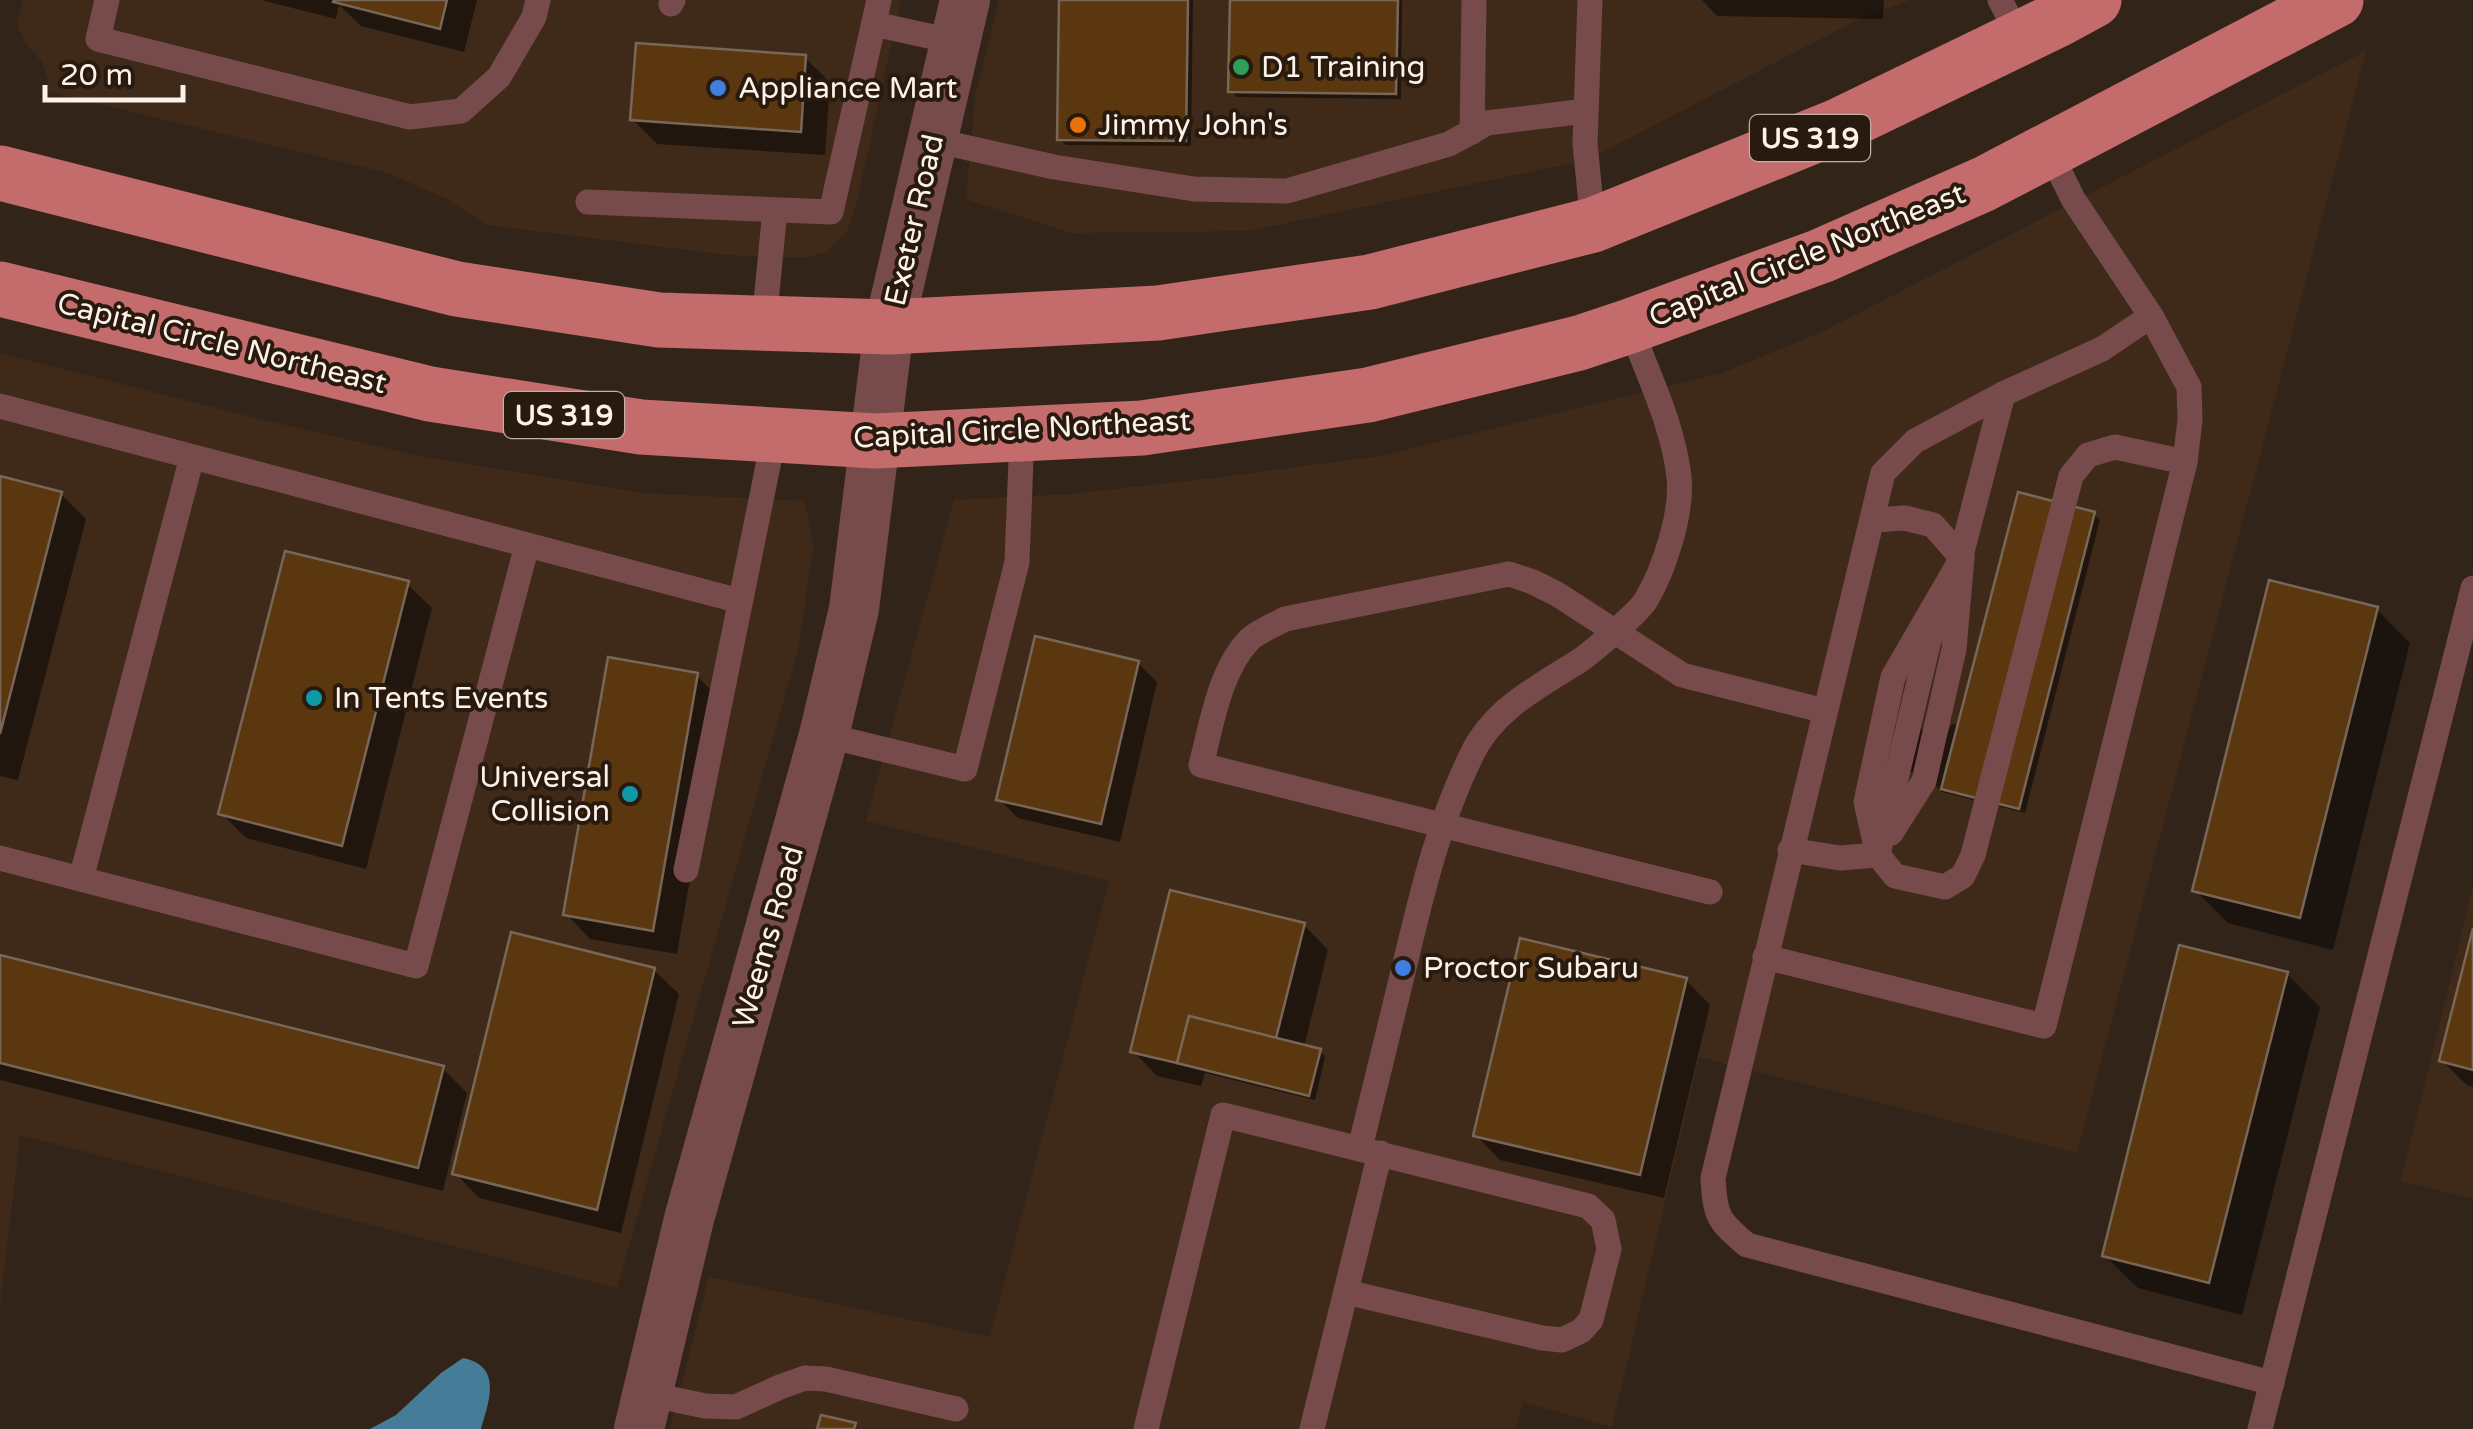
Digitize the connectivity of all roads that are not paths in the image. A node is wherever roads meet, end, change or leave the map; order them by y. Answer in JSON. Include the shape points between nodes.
{"nodes":[{"id":1,"x":108,"y":0,"type":"edge"},
{"id":2,"x":538,"y":0,"type":"edge"},
{"id":3,"x":1474,"y":0,"type":"edge"},
{"id":4,"x":1590,"y":0,"type":"edge"},
{"id":5,"x":2094,"y":0,"type":"edge"},
{"id":6,"x":2336,"y":0,"type":"edge"},
{"id":7,"x":876,"y":12,"type":"edge"},
{"id":8,"x":2010,"y":19,"type":"edge"},
{"id":9,"x":960,"y":21,"type":"edge"},
{"id":10,"x":1586,"y":111,"type":"junction"},
{"id":11,"x":1472,"y":132,"type":"junction"},
{"id":12,"x":932,"y":140,"type":"junction"},
{"id":13,"x":2049,"y":150,"type":"junction"},
{"id":14,"x":0,"y":173,"type":"edge"},
{"id":15,"x":588,"y":202,"type":"dead end"},
{"id":16,"x":775,"y":210,"type":"junction"},
{"id":17,"x":1594,"y":225,"type":"junction"},
{"id":18,"x":0,"y":289,"type":"edge"},
{"id":19,"x":2150,"y":316,"type":"junction"},
{"id":20,"x":764,"y":323,"type":"junction"},
{"id":21,"x":1630,"y":326,"type":"junction"},
{"id":22,"x":889,"y":327,"type":"junction"},
{"id":23,"x":2003,"y":394,"type":"junction"},
{"id":24,"x":0,"y":406,"type":"edge"},
{"id":25,"x":1022,"y":434,"type":"junction"},
{"id":26,"x":774,"y":436,"type":"junction"},
{"id":27,"x":876,"y":441,"type":"junction"},
{"id":28,"x":192,"y":457,"type":"junction"},
{"id":29,"x":2185,"y":462,"type":"junction"},
{"id":30,"x":1872,"y":520,"type":"junction"},
{"id":31,"x":527,"y":546,"type":"junction"},
{"id":32,"x":1962,"y":558,"type":"junction"},
{"id":33,"x":2473,"y":588,"type":"edge"},
{"id":34,"x":740,"y":601,"type":"junction"},
{"id":35,"x":1615,"y":630,"type":"junction"},
{"id":36,"x":1825,"y":710,"type":"junction"},
{"id":37,"x":824,"y":735,"type":"junction"},
{"id":38,"x":1444,"y":826,"type":"junction"},
{"id":39,"x":1790,"y":850,"type":"junction"},
{"id":40,"x":1878,"y":855,"type":"junction"},
{"id":41,"x":0,"y":858,"type":"edge"},
{"id":42,"x":686,"y":870,"type":"dead end"},
{"id":43,"x":81,"y":879,"type":"junction"},
{"id":44,"x":1710,"y":892,"type":"dead end"},
{"id":45,"x":1764,"y":957,"type":"junction"},
{"id":46,"x":1370,"y":1150,"type":"junction"},
{"id":47,"x":1346,"y":1292,"type":"junction"},
{"id":48,"x":2272,"y":1383,"type":"junction"},
{"id":49,"x":956,"y":1409,"type":"dead end"},
{"id":50,"x":644,"y":1411,"type":"edge"},
{"id":51,"x":1146,"y":1429,"type":"edge"},
{"id":52,"x":1312,"y":1429,"type":"edge"},
{"id":53,"x":2260,"y":1429,"type":"edge"}],
"edges":[{"from":1,"to":2,"type":"lane","via":[[98,39],[410,116],[460,111],[499,78]]},
{"from":3,"to":11,"type":"lane"},
{"from":4,"to":10,"type":"lane"},
{"from":5,"to":8,"type":"main road","number":"US 319"},
{"from":6,"to":13,"type":"main road","name":"Capital Circle Northeast","number":"US 319"},
{"from":7,"to":9,"type":"lane"},
{"from":7,"to":16,"type":"lane","via":[[830,212]]},
{"from":8,"to":17,"type":"main road","number":"US 319","via":[[1838,126]]},
{"from":9,"to":12,"type":"street","name":"Exeter Road"},
{"from":10,"to":11,"type":"lane","via":[[1487,123]]},
{"from":10,"to":17,"type":"lane"},
{"from":11,"to":12,"type":"lane","via":[[1287,192],[1194,189]]},
{"from":12,"to":22,"type":"street","name":"Exeter Road"},
{"from":13,"to":19,"type":"lane"},
{"from":13,"to":21,"type":"main road","name":"Capital Circle Northeast","number":"US 319","via":[[1821,256]]},
{"from":14,"to":20,"type":"main road","number":"US 319","via":[[457,289],[659,320]]},
{"from":15,"to":16,"type":"lane"},
{"from":16,"to":20,"type":"lane"},
{"from":17,"to":22,"type":"main road","number":"US 319","via":[[1370,282],[1158,313]]},
{"from":18,"to":26,"type":"main road","name":"Capital Circle Northeast","number":"US 319","via":[[430,394],[641,428]]},
{"from":19,"to":23,"type":"lane","via":[[2102,349]]},
{"from":19,"to":29,"type":"lane","via":[[2189,387]]},
{"from":20,"to":22,"type":"main road","number":"US 319"},
{"from":21,"to":25,"type":"main road","name":"Capital Circle Northeast","number":"US 319","via":[[1368,395],[1142,428]]},
{"from":21,"to":35,"type":"lane","via":[[1669,428],[1679,480],[1675,524],[1645,603]]},
{"from":22,"to":27,"type":"street","name":"Exeter Road"},
{"from":23,"to":30,"type":"lane","via":[[1915,441],[1883,473]]},
{"from":23,"to":32,"type":"lane"},
{"from":24,"to":28,"type":"lane"},
{"from":25,"to":27,"type":"main road","name":"Capital Circle Northeast","number":"US 319"},
{"from":25,"to":37,"type":"lane","via":[[1017,562],[965,769]]},
{"from":26,"to":27,"type":"main road","name":"Capital Circle Northeast","number":"US 319"},
{"from":26,"to":34,"type":"lane"},
{"from":27,"to":37,"type":"street","name":"Weems Road","via":[[854,609]]},
{"from":28,"to":31,"type":"lane"},
{"from":28,"to":43,"type":"lane"},
{"from":29,"to":40,"type":"lane","via":[[2116,447],[2088,454],[2071,476],[1963,876],[1945,888],[1896,876]]},
{"from":29,"to":45,"type":"lane","via":[[2044,1026]]},
{"from":30,"to":32,"type":"lane","via":[[1932,524]]},
{"from":30,"to":36,"type":"lane"},
{"from":31,"to":34,"type":"lane"},
{"from":31,"to":43,"type":"lane","via":[[416,966]]},
{"from":32,"to":40,"type":"lane","via":[[1954,649],[1924,781]]},
{"from":32,"to":40,"type":"lane","via":[[1893,677],[1866,802]]},
{"from":33,"to":48,"type":"lane"},
{"from":34,"to":42,"type":"lane"},
{"from":35,"to":36,"type":"lane","via":[[1682,675]]},
{"from":35,"to":38,"type":"lane","via":[[1509,707],[1488,730]]},
{"from":35,"to":38,"type":"lane","via":[[1509,574],[1285,619],[1252,637],[1224,683],[1201,766]]},
{"from":36,"to":39,"type":"lane"},
{"from":37,"to":50,"type":"street","name":"Weems Road","via":[[689,1219]]},
{"from":38,"to":44,"type":"lane"},
{"from":38,"to":46,"type":"lane","via":[[1429,862]]},
{"from":39,"to":40,"type":"lane","via":[[1840,858]]},
{"from":39,"to":45,"type":"lane"},
{"from":41,"to":43,"type":"lane"},
{"from":45,"to":48,"type":"lane","via":[[1713,1178],[1714,1207],[1725,1227],[1748,1245]]},
{"from":46,"to":47,"type":"lane"},
{"from":46,"to":47,"type":"lane","via":[[1588,1206],[1603,1220],[1609,1249],[1591,1320],[1562,1340]]},
{"from":46,"to":51,"type":"lane","via":[[1223,1114]]},
{"from":47,"to":52,"type":"lane"},
{"from":48,"to":53,"type":"lane"},
{"from":49,"to":50,"type":"lane","via":[[806,1378],[736,1407]]}]}
